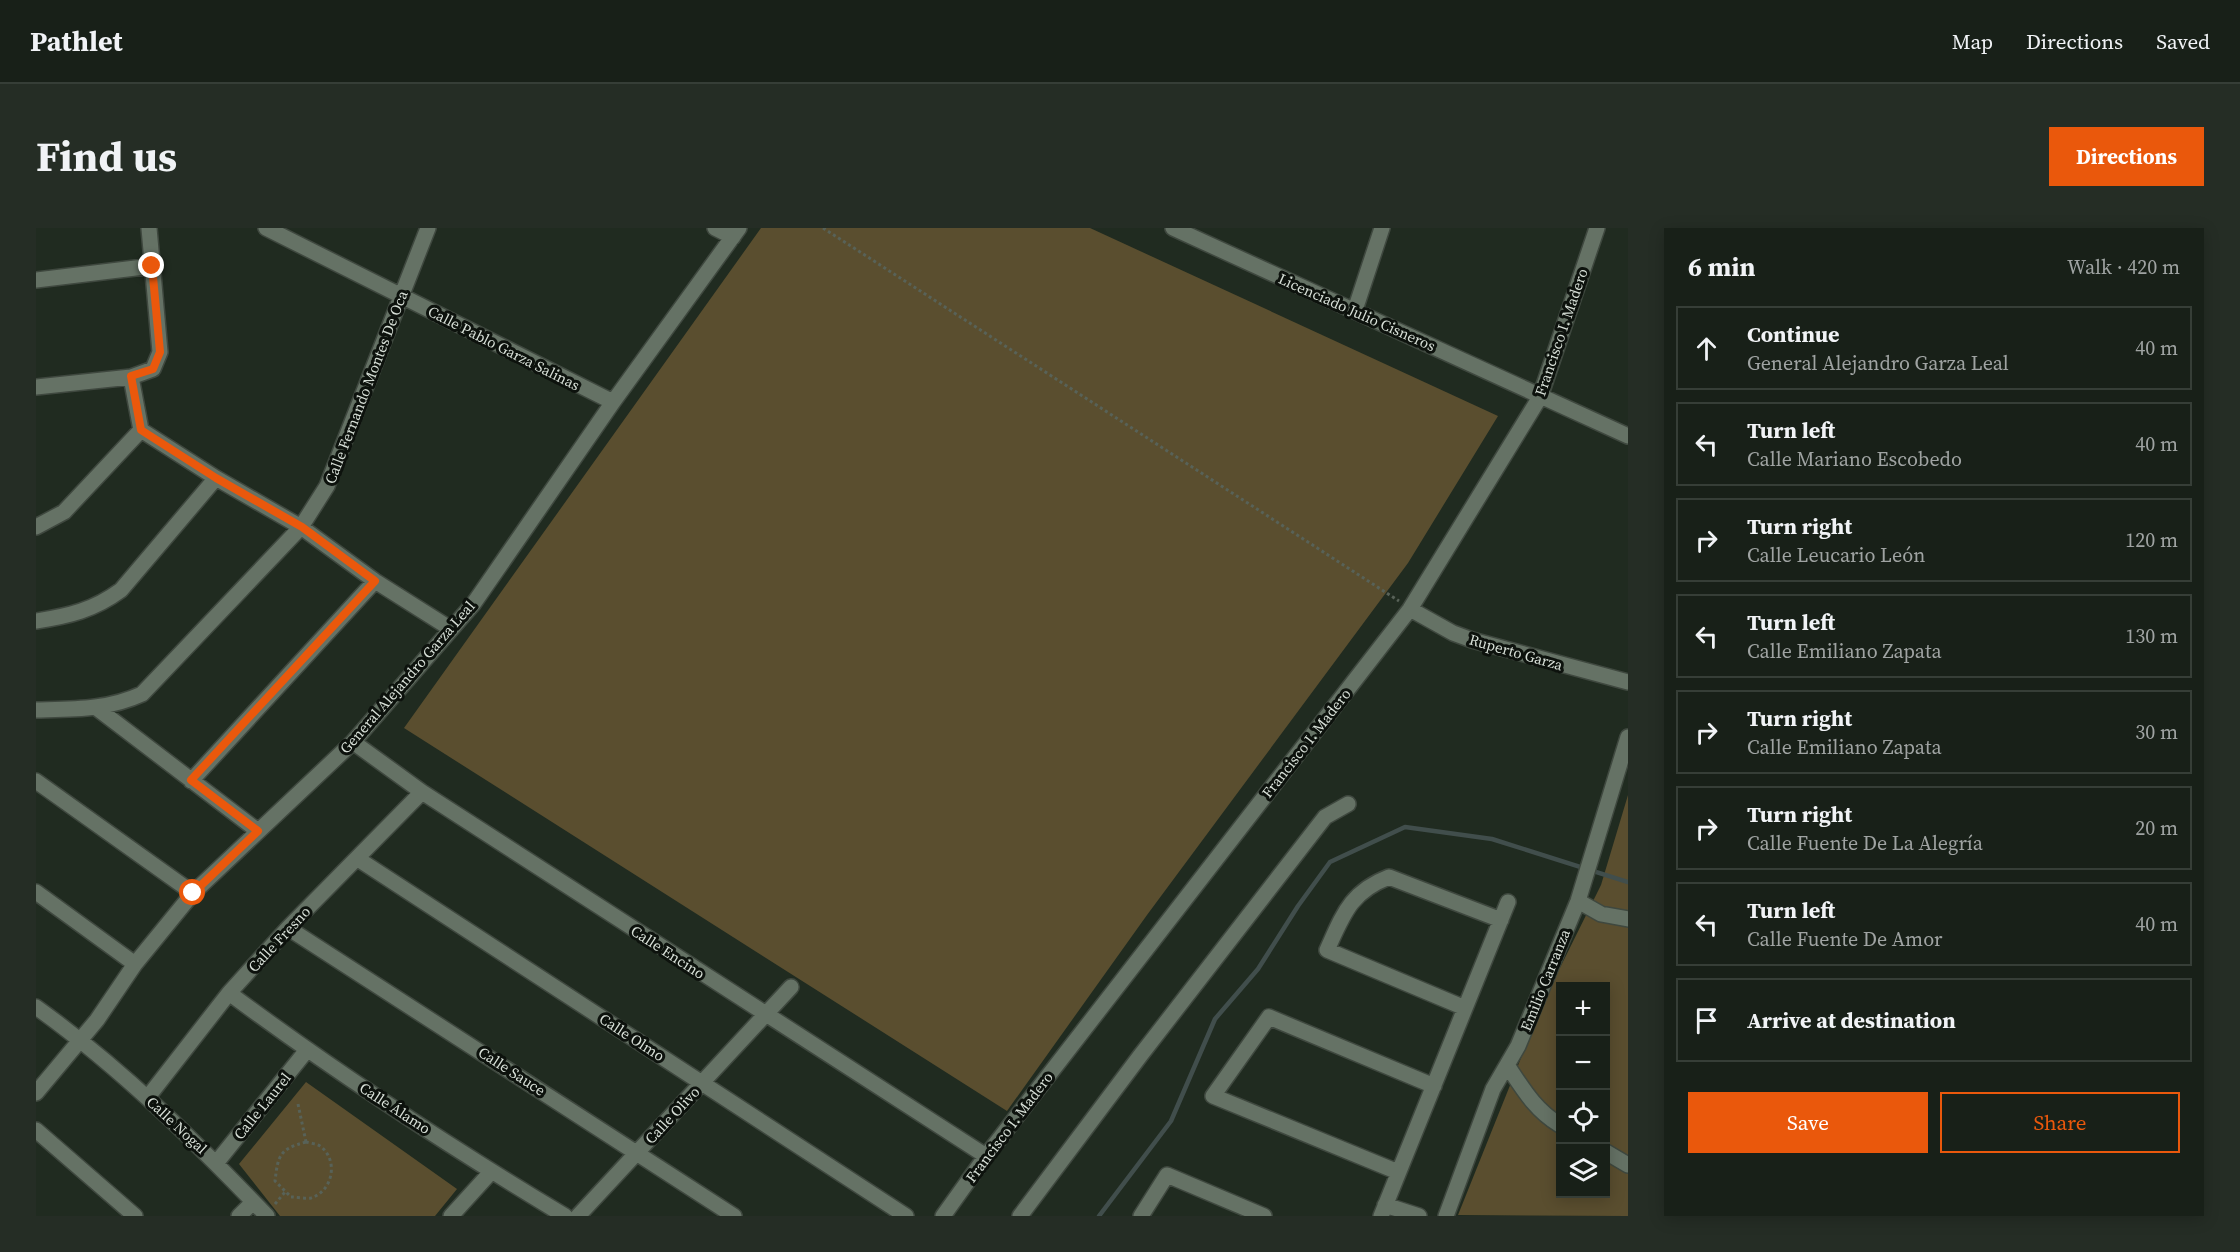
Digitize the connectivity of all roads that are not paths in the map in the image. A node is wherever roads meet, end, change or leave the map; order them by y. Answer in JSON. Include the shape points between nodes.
{"nodes":[{"id":1,"x":149,"y":228,"type":"edge"},
{"id":2,"x":267,"y":228,"type":"edge"},
{"id":3,"x":428,"y":228,"type":"edge"},
{"id":4,"x":715,"y":228,"type":"edge"},
{"id":5,"x":1173,"y":228,"type":"edge"},
{"id":6,"x":1382,"y":228,"type":"edge"},
{"id":7,"x":1597,"y":228,"type":"edge"},
{"id":8,"x":736,"y":232,"type":"edge"},
{"id":9,"x":152,"y":266,"type":"junction"},
{"id":10,"x":36,"y":280,"type":"edge"},
{"id":11,"x":401,"y":296,"type":"junction"},
{"id":12,"x":1355,"y":310,"type":"junction"},
{"id":13,"x":131,"y":376,"type":"junction"},
{"id":14,"x":36,"y":387,"type":"edge"},
{"id":15,"x":1540,"y":397,"type":"junction"},
{"id":16,"x":613,"y":402,"type":"junction"},
{"id":17,"x":141,"y":430,"type":"junction"},
{"id":18,"x":1627,"y":434,"type":"edge"},
{"id":19,"x":216,"y":478,"type":"junction"},
{"id":20,"x":36,"y":510,"type":"edge"},
{"id":21,"x":37,"y":527,"type":"edge"},
{"id":22,"x":302,"y":527,"type":"junction"},
{"id":23,"x":375,"y":581,"type":"junction"},
{"id":24,"x":1410,"y":609,"type":"junction"},
{"id":25,"x":36,"y":621,"type":"edge"},
{"id":26,"x":451,"y":629,"type":"junction"},
{"id":27,"x":1628,"y":682,"type":"edge"},
{"id":28,"x":98,"y":709,"type":"junction"},
{"id":29,"x":36,"y":710,"type":"edge"},
{"id":30,"x":1628,"y":737,"type":"edge"},
{"id":31,"x":353,"y":742,"type":"junction"},
{"id":32,"x":36,"y":780,"type":"edge"},
{"id":33,"x":191,"y":780,"type":"junction"},
{"id":34,"x":422,"y":792,"type":"junction"},
{"id":35,"x":1348,"y":804,"type":"dead end"},
{"id":36,"x":258,"y":831,"type":"junction"},
{"id":37,"x":358,"y":859,"type":"junction"},
{"id":38,"x":36,"y":892,"type":"edge"},
{"id":39,"x":193,"y":893,"type":"junction"},
{"id":40,"x":1578,"y":901,"type":"junction"},
{"id":41,"x":1508,"y":902,"type":"dead end"},
{"id":42,"x":1628,"y":919,"type":"edge"},
{"id":43,"x":1501,"y":920,"type":"junction"},
{"id":44,"x":288,"y":928,"type":"junction"},
{"id":45,"x":135,"y":964,"type":"junction"},
{"id":46,"x":791,"y":987,"type":"dead end"},
{"id":47,"x":229,"y":993,"type":"junction"},
{"id":48,"x":36,"y":1007,"type":"edge"},
{"id":49,"x":1465,"y":1008,"type":"junction"},
{"id":50,"x":766,"y":1015,"type":"junction"},
{"id":51,"x":81,"y":1039,"type":"junction"},
{"id":52,"x":307,"y":1050,"type":"junction"},
{"id":53,"x":1507,"y":1065,"type":"junction"},
{"id":54,"x":702,"y":1082,"type":"junction"},
{"id":55,"x":1434,"y":1086,"type":"junction"},
{"id":56,"x":36,"y":1094,"type":"edge"},
{"id":57,"x":148,"y":1097,"type":"junction"},
{"id":58,"x":1556,"y":1122,"type":"edge"},
{"id":59,"x":36,"y":1130,"type":"edge"},
{"id":60,"x":638,"y":1151,"type":"junction"},
{"id":61,"x":1610,"y":1155,"type":"edge"},
{"id":62,"x":986,"y":1156,"type":"junction"},
{"id":63,"x":217,"y":1162,"type":"junction"},
{"id":64,"x":1628,"y":1165,"type":"edge"},
{"id":65,"x":491,"y":1172,"type":"junction"},
{"id":66,"x":1398,"y":1172,"type":"junction"},
{"id":67,"x":253,"y":1202,"type":"junction"},
{"id":68,"x":1383,"y":1210,"type":"edge"},
{"id":69,"x":135,"y":1216,"type":"edge"},
{"id":70,"x":239,"y":1216,"type":"edge"},
{"id":71,"x":267,"y":1216,"type":"edge"},
{"id":72,"x":451,"y":1216,"type":"edge"},
{"id":73,"x":565,"y":1216,"type":"edge"},
{"id":74,"x":578,"y":1216,"type":"edge"},
{"id":75,"x":734,"y":1216,"type":"edge"},
{"id":76,"x":906,"y":1216,"type":"edge"},
{"id":77,"x":943,"y":1216,"type":"edge"},
{"id":78,"x":1020,"y":1216,"type":"edge"},
{"id":79,"x":1141,"y":1216,"type":"edge"},
{"id":80,"x":1264,"y":1216,"type":"edge"},
{"id":81,"x":1419,"y":1216,"type":"edge"},
{"id":82,"x":1446,"y":1216,"type":"edge"}],
"edges":[{"from":1,"to":9,"type":"street"},
{"from":2,"to":11,"type":"street","name":"Calle Pablo Garza Salinas"},
{"from":3,"to":11,"type":"street","name":"Calle Fernando Montes De Oca"},
{"from":4,"to":8,"type":"street"},
{"from":5,"to":12,"type":"street","name":"Licenciado Julio Cisneros"},
{"from":6,"to":12,"type":"street"},
{"from":7,"to":15,"type":"street","name":"Francisco I. Madero"},
{"from":8,"to":16,"type":"street","name":"General Alejandro Garza Leal"},
{"from":9,"to":10,"type":"street"},
{"from":9,"to":13,"type":"street","via":[[160,352],[153,369]]},
{"from":11,"to":16,"type":"street","name":"Calle Pablo Garza Salinas"},
{"from":11,"to":22,"type":"street","name":"Calle Fernando Montes De Oca","via":[[327,486]]},
{"from":12,"to":15,"type":"street","name":"Licenciado Julio Cisneros"},
{"from":13,"to":14,"type":"street"},
{"from":13,"to":17,"type":"street"},
{"from":15,"to":18,"type":"street","name":"Licenciado Julio Cisneros"},
{"from":15,"to":24,"type":"street","name":"Francisco I. Madero"},
{"from":16,"to":26,"type":"street","name":"General Alejandro Garza Leal","via":[[474,603]]},
{"from":17,"to":19,"type":"street"},
{"from":17,"to":21,"type":"street","via":[[64,512]]},
{"from":19,"to":22,"type":"street"},
{"from":19,"to":25,"type":"street","via":[[121,590],[86,611]]},
{"from":20,"to":21,"type":"street"},
{"from":22,"to":23,"type":"street"},
{"from":22,"to":28,"type":"street","name":"Calle Fernando Montes De Oca","via":[[142,694]]},
{"from":23,"to":26,"type":"street"},
{"from":23,"to":33,"type":"street"},
{"from":24,"to":27,"type":"street","name":"Ruperto Garza","via":[[1472,640]]},
{"from":24,"to":62,"type":"street","name":"Francisco I. Madero"},
{"from":26,"to":31,"type":"street","name":"General Alejandro Garza Leal"},
{"from":28,"to":29,"type":"street","name":"Calle Fernando Montes De Oca"},
{"from":28,"to":33,"type":"street"},
{"from":30,"to":40,"type":"street","name":"Emilio Carranza"},
{"from":31,"to":34,"type":"street","name":"Calle Encino"},
{"from":31,"to":36,"type":"street","name":"General Alejandro Garza Leal"},
{"from":32,"to":39,"type":"street"},
{"from":33,"to":36,"type":"street"},
{"from":34,"to":37,"type":"street","name":"Calle Fresno"},
{"from":34,"to":50,"type":"street","name":"Calle Encino"},
{"from":35,"to":78,"type":"street","via":[[1326,817]]},
{"from":36,"to":39,"type":"street","name":"General Alejandro Garza Leal"},
{"from":37,"to":44,"type":"street","name":"Calle Fresno"},
{"from":37,"to":54,"type":"street","name":"Calle Olmo"},
{"from":38,"to":45,"type":"street"},
{"from":39,"to":45,"type":"street","name":"General Alejandro Garza Leal"},
{"from":40,"to":42,"type":"street","via":[[1601,914]]},
{"from":40,"to":53,"type":"street","name":"Emilio Carranza"},
{"from":41,"to":43,"type":"street"},
{"from":43,"to":49,"type":"street"},
{"from":43,"to":49,"type":"street","via":[[1389,877],[1371,884],[1348,904],[1327,950]]},
{"from":44,"to":47,"type":"street","name":"Calle Fresno"},
{"from":44,"to":60,"type":"street","name":"Calle Sauce"},
{"from":45,"to":51,"type":"street","name":"General Alejandro Garza Leal"},
{"from":46,"to":50,"type":"street","name":"Calle Olivo"},
{"from":47,"to":52,"type":"street","name":"Calle Álamo"},
{"from":47,"to":57,"type":"street","name":"Calle Fresno"},
{"from":48,"to":51,"type":"street","name":"Calle Nogal"},
{"from":49,"to":55,"type":"street"},
{"from":50,"to":54,"type":"street","name":"Calle Olivo"},
{"from":50,"to":62,"type":"street","name":"Calle Encino"},
{"from":51,"to":56,"type":"street","name":"General Alejandro Garza Leal"},
{"from":51,"to":57,"type":"street","name":"Calle Nogal"},
{"from":52,"to":63,"type":"street","name":"Calle Laurel"},
{"from":52,"to":65,"type":"street","name":"Calle Álamo"},
{"from":53,"to":58,"type":"street","via":[[1531,1101]]},
{"from":53,"to":82,"type":"street","name":"Emilio Carranza","via":[[1493,1089]]},
{"from":54,"to":60,"type":"street","name":"Calle Olivo"},
{"from":54,"to":76,"type":"street","name":"Calle Olmo"},
{"from":55,"to":66,"type":"street"},
{"from":55,"to":66,"type":"street","via":[[1269,1017],[1213,1096]]},
{"from":57,"to":63,"type":"street","name":"Calle Nogal"},
{"from":59,"to":69,"type":"street"},
{"from":60,"to":74,"type":"street","name":"Calle Olivo"},
{"from":60,"to":75,"type":"street","name":"Calle Sauce"},
{"from":61,"to":64,"type":"street"},
{"from":62,"to":77,"type":"street","name":"Francisco I. Madero"},
{"from":63,"to":67,"type":"street","name":"Calle Nogal"},
{"from":65,"to":72,"type":"street"},
{"from":65,"to":73,"type":"street","name":"Calle Álamo"},
{"from":66,"to":68,"type":"street"},
{"from":67,"to":70,"type":"street"},
{"from":67,"to":71,"type":"street","name":"Calle Nogal"},
{"from":68,"to":81,"type":"street"},
{"from":79,"to":80,"type":"street","via":[[1167,1175]]}]}
